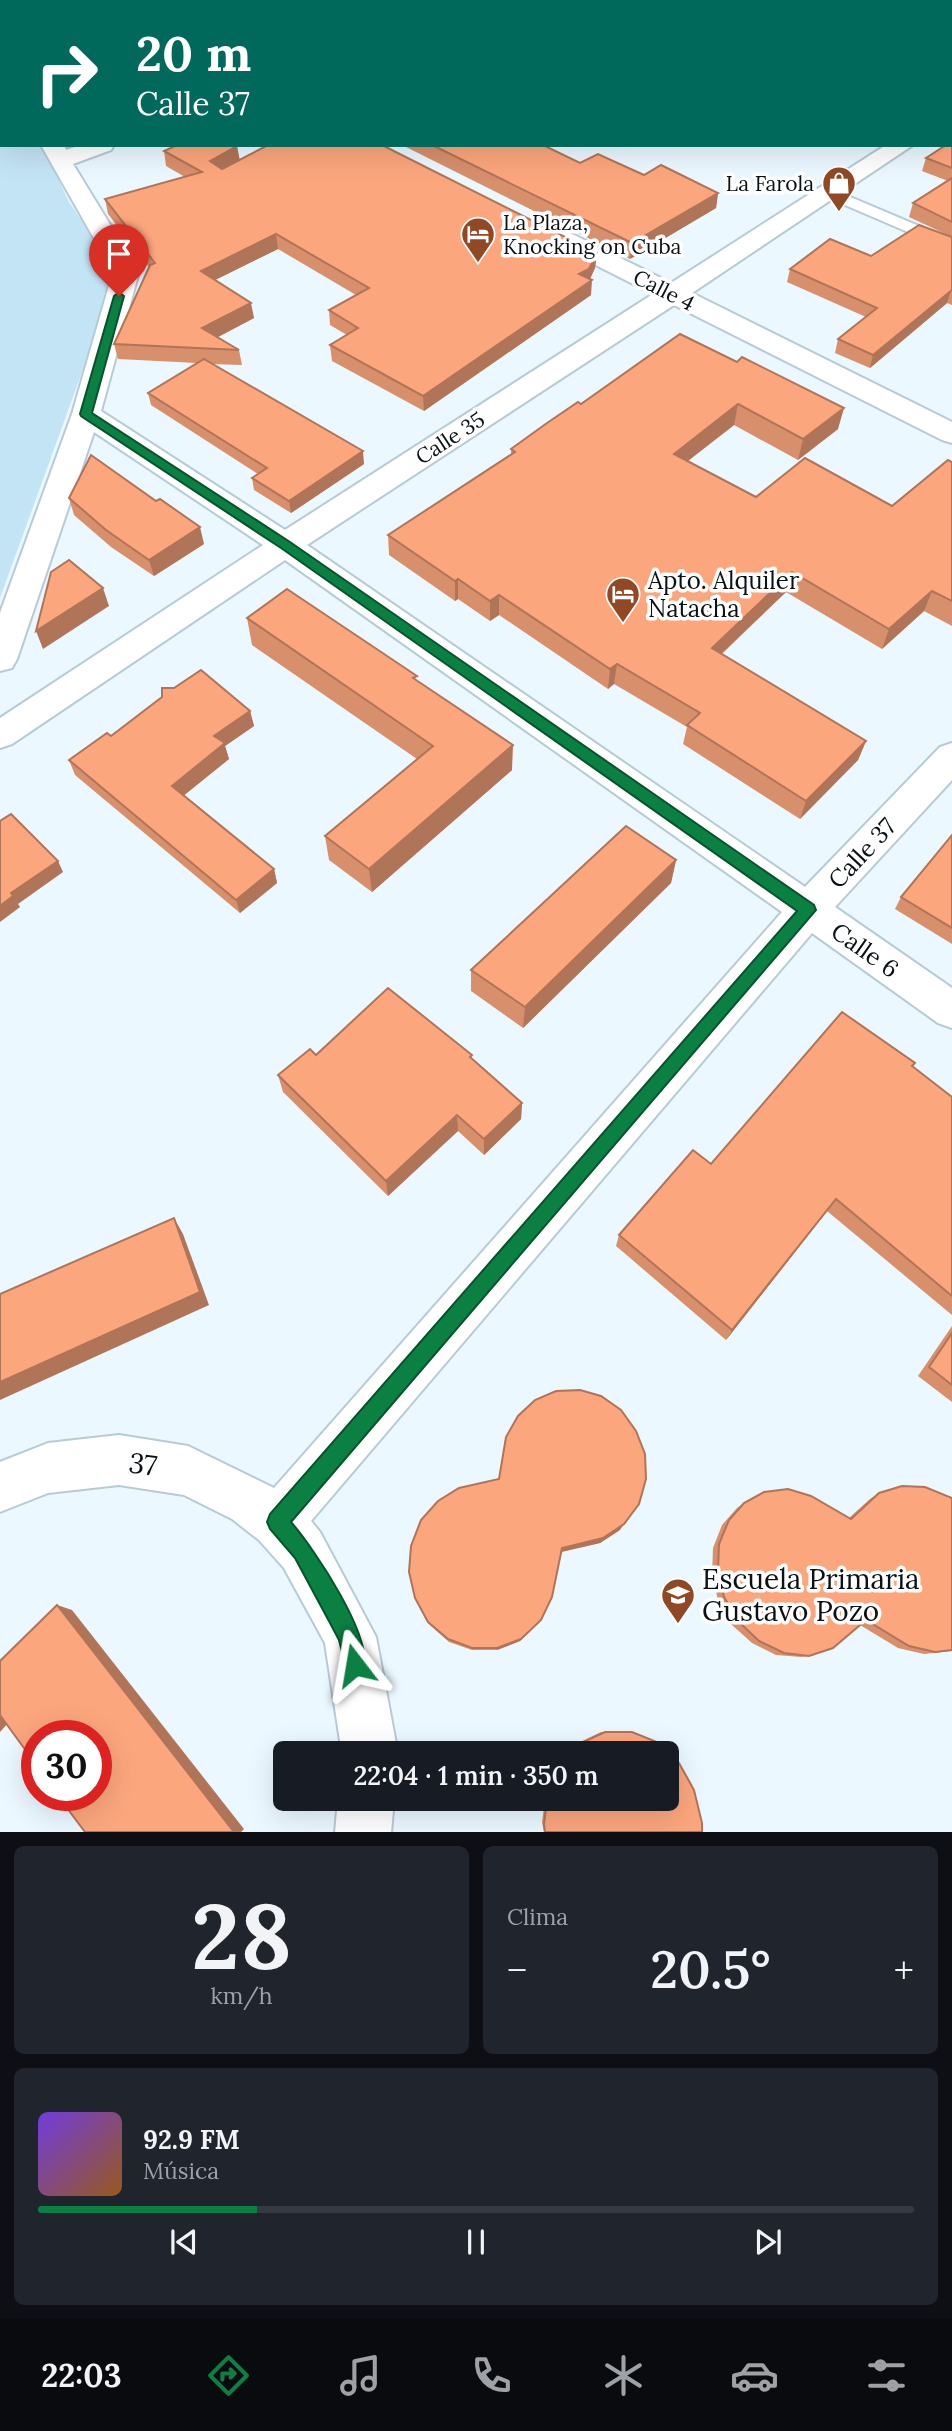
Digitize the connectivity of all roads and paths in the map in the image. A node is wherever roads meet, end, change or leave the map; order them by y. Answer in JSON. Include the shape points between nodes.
{"nodes":[{"id":1,"x":91,"y":147,"type":"edge"},
{"id":2,"x":899,"y":147,"type":"edge"},
{"id":3,"x":55,"y":153,"type":"edge"},
{"id":4,"x":829,"y":192,"type":"junction"},
{"id":5,"x":524,"y":220,"type":"edge"},
{"id":6,"x":952,"y":246,"type":"edge"},
{"id":7,"x":672,"y":294,"type":"junction"},
{"id":8,"x":86,"y":414,"type":"junction"},
{"id":9,"x":952,"y":434,"type":"edge"},
{"id":10,"x":285,"y":545,"type":"junction"},
{"id":11,"x":0,"y":659,"type":"edge"},
{"id":12,"x":0,"y":735,"type":"edge"},
{"id":13,"x":952,"y":757,"type":"edge"},
{"id":14,"x":808,"y":910,"type":"junction"},
{"id":15,"x":952,"y":1010,"type":"edge"},
{"id":16,"x":0,"y":1488,"type":"edge"},
{"id":17,"x":277,"y":1522,"type":"junction"},
{"id":18,"x":368,"y":1741,"type":"edge"},
{"id":19,"x":365,"y":1811,"type":"edge"},
{"id":20,"x":363,"y":1832,"type":"edge"}],
"edges":[{"from":1,"to":3,"type":"street"},
{"from":2,"to":4,"type":"street","name":"Calle 35"},
{"from":3,"to":8,"type":"street","via":[[126,272]]},
{"from":4,"to":6,"type":"lane"},
{"from":4,"to":7,"type":"street","name":"Calle 35"},
{"from":5,"to":7,"type":"street","name":"Calle 4"},
{"from":7,"to":9,"type":"street","name":"Calle 4"},
{"from":7,"to":10,"type":"street","name":"Calle 35"},
{"from":8,"to":10,"type":"street","name":"Calle 6"},
{"from":8,"to":11,"type":"street"},
{"from":10,"to":12,"type":"street","name":"Calle 35"},
{"from":10,"to":14,"type":"street","name":"Calle 6"},
{"from":13,"to":14,"type":"street","name":"Calle 37"},
{"from":14,"to":15,"type":"street","name":"Calle 6"},
{"from":14,"to":17,"type":"street","name":"Calle 37"},
{"from":16,"to":17,"type":"street","name":"37","via":[[48,1468],[119,1460],[188,1471],[250,1502]]},
{"from":17,"to":18,"type":"street","name":"37","via":[[302,1550],[350,1637]]},
{"from":19,"to":20,"type":"street"}]}
